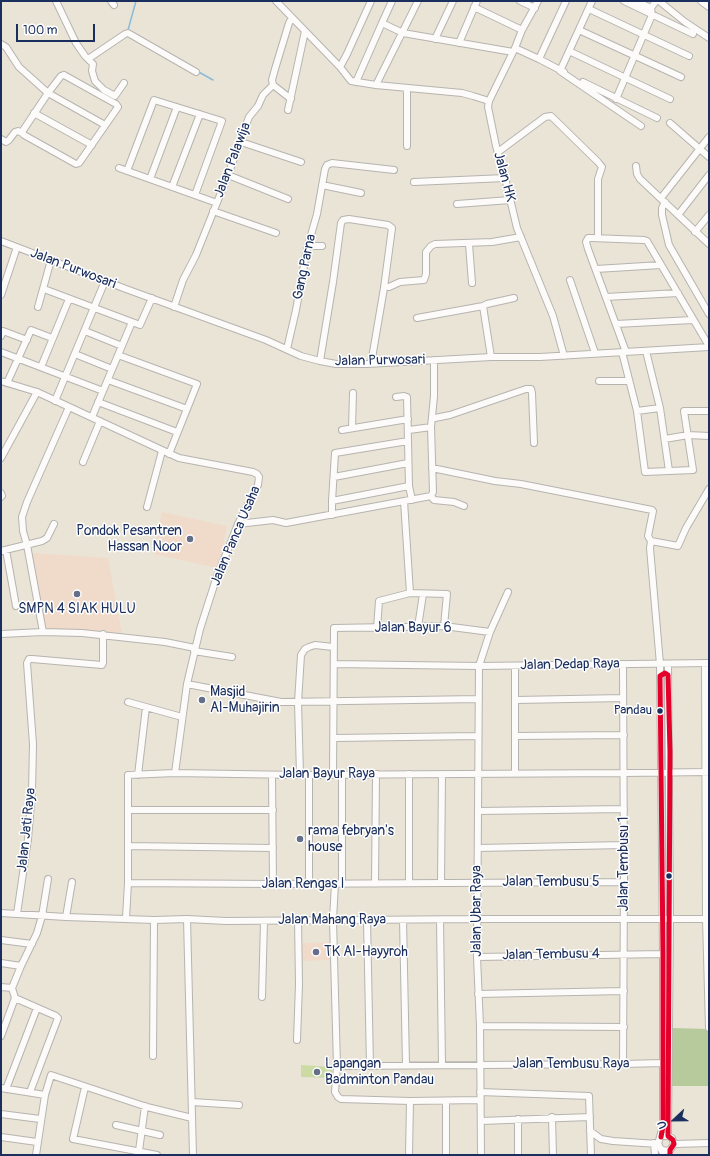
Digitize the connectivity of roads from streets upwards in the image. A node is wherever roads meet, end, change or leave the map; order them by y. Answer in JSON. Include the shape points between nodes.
{"nodes":[{"id":1,"x":56,"y":1,"type":"edge"},
{"id":2,"x":276,"y":1,"type":"edge"},
{"id":3,"x":370,"y":1,"type":"edge"},
{"id":4,"x":392,"y":1,"type":"edge"},
{"id":5,"x":418,"y":1,"type":"edge"},
{"id":6,"x":453,"y":1,"type":"edge"},
{"id":7,"x":477,"y":1,"type":"edge"},
{"id":8,"x":520,"y":1,"type":"edge"},
{"id":9,"x":538,"y":1,"type":"edge"},
{"id":10,"x":566,"y":1,"type":"edge"},
{"id":11,"x":592,"y":1,"type":"edge"},
{"id":12,"x":624,"y":1,"type":"edge"},
{"id":13,"x":636,"y":1,"type":"edge"},
{"id":14,"x":658,"y":1,"type":"edge"},
{"id":15,"x":701,"y":1,"type":"edge"},
{"id":16,"x":474,"y":7,"type":"junction"},
{"id":17,"x":709,"y":7,"type":"edge"},
{"id":18,"x":535,"y":8,"type":"junction"},
{"id":19,"x":652,"y":8,"type":"junction"},
{"id":20,"x":589,"y":9,"type":"junction"},
{"id":21,"x":652,"y":15,"type":"junction"},
{"id":22,"x":292,"y":18,"type":"junction"},
{"id":23,"x":382,"y":24,"type":"junction"},
{"id":24,"x":522,"y":30,"type":"junction"},
{"id":25,"x":579,"y":30,"type":"junction"},
{"id":26,"x":305,"y":31,"type":"junction"},
{"id":27,"x":403,"y":33,"type":"junction"},
{"id":28,"x":693,"y":34,"type":"dead end"},
{"id":29,"x":643,"y":35,"type":"junction"},
{"id":30,"x":1,"y":38,"type":"edge"},
{"id":31,"x":709,"y":38,"type":"edge"},
{"id":32,"x":435,"y":39,"type":"junction"},
{"id":33,"x":459,"y":43,"type":"junction"},
{"id":34,"x":3,"y":45,"type":"edge"},
{"id":35,"x":514,"y":50,"type":"junction"},
{"id":36,"x":569,"y":51,"type":"junction"},
{"id":37,"x":634,"y":55,"type":"junction"},
{"id":38,"x":689,"y":56,"type":"dead end"},
{"id":39,"x":88,"y":59,"type":"junction"},
{"id":40,"x":539,"y":59,"type":"junction"},
{"id":41,"x":340,"y":67,"type":"junction"},
{"id":42,"x":560,"y":70,"type":"junction"},
{"id":43,"x":196,"y":72,"type":"dead end"},
{"id":44,"x":624,"y":77,"type":"junction"},
{"id":45,"x":681,"y":78,"type":"dead end"},
{"id":46,"x":356,"y":82,"type":"junction"},
{"id":47,"x":124,"y":83,"type":"dead end"},
{"id":48,"x":273,"y":85,"type":"junction"},
{"id":49,"x":376,"y":85,"type":"junction"},
{"id":50,"x":407,"y":88,"type":"junction"},
{"id":51,"x":48,"y":93,"type":"junction"},
{"id":52,"x":616,"y":98,"type":"junction"},
{"id":53,"x":291,"y":99,"type":"junction"},
{"id":54,"x":670,"y":99,"type":"dead end"},
{"id":55,"x":489,"y":101,"type":"junction"},
{"id":56,"x":177,"y":107,"type":"junction"},
{"id":57,"x":288,"y":110,"type":"dead end"},
{"id":58,"x":34,"y":113,"type":"junction"},
{"id":59,"x":200,"y":114,"type":"junction"},
{"id":60,"x":657,"y":118,"type":"dead end"},
{"id":61,"x":670,"y":123,"type":"dead end"},
{"id":62,"x":105,"y":125,"type":"junction"},
{"id":63,"x":641,"y":126,"type":"dead end"},
{"id":64,"x":22,"y":133,"type":"junction"},
{"id":65,"x":709,"y":137,"type":"edge"},
{"id":66,"x":1,"y":140,"type":"edge"},
{"id":67,"x":241,"y":142,"type":"junction"},
{"id":68,"x":92,"y":145,"type":"junction"},
{"id":69,"x":407,"y":146,"type":"dead end"},
{"id":70,"x":700,"y":149,"type":"junction"},
{"id":71,"x":498,"y":152,"type":"junction"},
{"id":72,"x":709,"y":157,"type":"edge"},
{"id":73,"x":301,"y":162,"type":"dead end"},
{"id":74,"x":636,"y":166,"type":"dead end"},
{"id":75,"x":119,"y":168,"type":"dead end"},
{"id":76,"x":127,"y":170,"type":"junction"},
{"id":77,"x":394,"y":170,"type":"dead end"},
{"id":78,"x":228,"y":175,"type":"junction"},
{"id":79,"x":709,"y":175,"type":"edge"},
{"id":80,"x":505,"y":178,"type":"junction"},
{"id":81,"x":150,"y":179,"type":"junction"},
{"id":82,"x":414,"y":182,"type":"dead end"},
{"id":83,"x":322,"y":185,"type":"junction"},
{"id":84,"x":172,"y":187,"type":"junction"},
{"id":85,"x":361,"y":193,"type":"dead end"},
{"id":86,"x":195,"y":195,"type":"junction"},
{"id":87,"x":288,"y":199,"type":"dead end"},
{"id":88,"x":510,"y":200,"type":"junction"},
{"id":89,"x":663,"y":200,"type":"junction"},
{"id":90,"x":217,"y":203,"type":"junction"},
{"id":91,"x":457,"y":204,"type":"dead end"},
{"id":92,"x":213,"y":211,"type":"junction"},
{"id":93,"x":678,"y":215,"type":"junction"},
{"id":94,"x":709,"y":216,"type":"edge"},
{"id":95,"x":695,"y":232,"type":"junction"},
{"id":96,"x":276,"y":233,"type":"dead end"},
{"id":97,"x":521,"y":237,"type":"junction"},
{"id":98,"x":598,"y":238,"type":"junction"},
{"id":99,"x":1,"y":241,"type":"edge"},
{"id":100,"x":469,"y":244,"type":"junction"},
{"id":101,"x":709,"y":244,"type":"edge"},
{"id":102,"x":308,"y":246,"type":"junction"},
{"id":103,"x":322,"y":246,"type":"dead end"},
{"id":104,"x":17,"y":247,"type":"junction"},
{"id":105,"x":51,"y":260,"type":"junction"},
{"id":106,"x":660,"y":265,"type":"junction"},
{"id":107,"x":596,"y":270,"type":"junction"},
{"id":108,"x":570,"y":280,"type":"dead end"},
{"id":109,"x":105,"y":281,"type":"junction"},
{"id":110,"x":472,"y":283,"type":"dead end"},
{"id":111,"x":384,"y":286,"type":"junction"},
{"id":112,"x":44,"y":289,"type":"junction"},
{"id":113,"x":678,"y":293,"type":"junction"},
{"id":114,"x":1,"y":295,"type":"edge"},
{"id":115,"x":606,"y":297,"type":"junction"},
{"id":116,"x":152,"y":298,"type":"junction"},
{"id":117,"x":514,"y":298,"type":"dead end"},
{"id":118,"x":69,"y":299,"type":"junction"},
{"id":119,"x":484,"y":306,"type":"junction"},
{"id":120,"x":38,"y":307,"type":"dead end"},
{"id":121,"x":174,"y":307,"type":"junction"},
{"id":122,"x":94,"y":308,"type":"junction"},
{"id":123,"x":709,"y":314,"type":"edge"},
{"id":124,"x":417,"y":318,"type":"dead end"},
{"id":125,"x":692,"y":320,"type":"junction"},
{"id":126,"x":132,"y":322,"type":"junction"},
{"id":127,"x":616,"y":324,"type":"junction"},
{"id":128,"x":85,"y":331,"type":"junction"},
{"id":129,"x":1,"y":336,"type":"edge"},
{"id":130,"x":52,"y":338,"type":"junction"},
{"id":131,"x":27,"y":340,"type":"junction"},
{"id":132,"x":122,"y":346,"type":"junction"},
{"id":133,"x":709,"y":347,"type":"edge"},
{"id":134,"x":287,"y":349,"type":"junction"},
{"id":135,"x":646,"y":351,"type":"junction"},
{"id":136,"x":1,"y":352,"type":"edge"},
{"id":137,"x":624,"y":352,"type":"junction"},
{"id":138,"x":595,"y":353,"type":"junction"},
{"id":139,"x":75,"y":354,"type":"junction"},
{"id":140,"x":118,"y":355,"type":"junction"},
{"id":141,"x":564,"y":356,"type":"junction"},
{"id":142,"x":491,"y":357,"type":"junction"},
{"id":143,"x":18,"y":359,"type":"junction"},
{"id":144,"x":434,"y":360,"type":"junction"},
{"id":145,"x":320,"y":361,"type":"junction"},
{"id":146,"x":371,"y":364,"type":"junction"},
{"id":147,"x":41,"y":367,"type":"junction"},
{"id":148,"x":112,"y":369,"type":"junction"},
{"id":149,"x":66,"y":376,"type":"junction"},
{"id":150,"x":108,"y":380,"type":"junction"},
{"id":151,"x":599,"y":381,"type":"dead end"},
{"id":152,"x":629,"y":381,"type":"junction"},
{"id":153,"x":4,"y":382,"type":"edge"},
{"id":154,"x":103,"y":391,"type":"junction"},
{"id":155,"x":37,"y":392,"type":"junction"},
{"id":156,"x":353,"y":393,"type":"dead end"},
{"id":157,"x":396,"y":397,"type":"dead end"},
{"id":158,"x":56,"y":400,"type":"junction"},
{"id":159,"x":98,"y":402,"type":"junction"},
{"id":160,"x":69,"y":407,"type":"junction"},
{"id":161,"x":660,"y":408,"type":"junction"},
{"id":162,"x":187,"y":409,"type":"junction"},
{"id":163,"x":637,"y":411,"type":"junction"},
{"id":164,"x":709,"y":411,"type":"edge"},
{"id":165,"x":92,"y":417,"type":"junction"},
{"id":166,"x":432,"y":417,"type":"junction"},
{"id":167,"x":408,"y":419,"type":"junction"},
{"id":168,"x":100,"y":421,"type":"junction"},
{"id":169,"x":352,"y":428,"type":"junction"},
{"id":170,"x":431,"y":428,"type":"junction"},
{"id":171,"x":342,"y":430,"type":"dead end"},
{"id":172,"x":408,"y":430,"type":"junction"},
{"id":173,"x":177,"y":432,"type":"junction"},
{"id":174,"x":688,"y":435,"type":"junction"},
{"id":175,"x":709,"y":436,"type":"edge"},
{"id":176,"x":664,"y":439,"type":"junction"},
{"id":177,"x":408,"y":441,"type":"junction"},
{"id":178,"x":534,"y":443,"type":"dead end"},
{"id":179,"x":162,"y":451,"type":"junction"},
{"id":180,"x":169,"y":454,"type":"junction"},
{"id":181,"x":1,"y":458,"type":"edge"},
{"id":182,"x":83,"y":462,"type":"dead end"},
{"id":183,"x":408,"y":463,"type":"junction"},
{"id":184,"x":432,"y":468,"type":"junction"},
{"id":185,"x":669,"y":471,"type":"junction"},
{"id":186,"x":334,"y":477,"type":"junction"},
{"id":187,"x":409,"y":486,"type":"junction"},
{"id":188,"x":709,"y":489,"type":"edge"},
{"id":189,"x":1,"y":493,"type":"edge"},
{"id":190,"x":431,"y":496,"type":"junction"},
{"id":191,"x":1,"y":497,"type":"edge"},
{"id":192,"x":412,"y":500,"type":"junction"},
{"id":193,"x":332,"y":501,"type":"junction"},
{"id":194,"x":404,"y":501,"type":"junction"},
{"id":195,"x":464,"y":506,"type":"dead end"},
{"id":196,"x":147,"y":507,"type":"dead end"},
{"id":197,"x":332,"y":515,"type":"junction"},
{"id":198,"x":54,"y":524,"type":"dead end"},
{"id":199,"x":238,"y":524,"type":"junction"},
{"id":200,"x":651,"y":541,"type":"junction"},
{"id":201,"x":27,"y":545,"type":"junction"},
{"id":202,"x":4,"y":550,"type":"edge"},
{"id":203,"x":508,"y":592,"type":"dead end"},
{"id":204,"x":410,"y":593,"type":"junction"},
{"id":205,"x":423,"y":594,"type":"junction"},
{"id":206,"x":16,"y":606,"type":"dead end"},
{"id":207,"x":444,"y":626,"type":"junction"},
{"id":208,"x":418,"y":627,"type":"junction"},
{"id":209,"x":377,"y":628,"type":"junction"},
{"id":210,"x":43,"y":632,"type":"junction"},
{"id":211,"x":490,"y":632,"type":"junction"},
{"id":212,"x":1,"y":634,"type":"edge"},
{"id":213,"x":103,"y":634,"type":"junction"},
{"id":214,"x":334,"y":646,"type":"junction"},
{"id":215,"x":194,"y":650,"type":"junction"},
{"id":216,"x":232,"y":657,"type":"dead end"},
{"id":217,"x":707,"y":663,"type":"edge"},
{"id":218,"x":334,"y":664,"type":"junction"},
{"id":219,"x":623,"y":664,"type":"junction"},
{"id":220,"x":660,"y":664,"type":"junction"},
{"id":221,"x":668,"y":664,"type":"junction"},
{"id":222,"x":479,"y":666,"type":"junction"},
{"id":223,"x":516,"y":666,"type":"junction"},
{"id":224,"x":668,"y":675,"type":"junction"},
{"id":225,"x":660,"y":676,"type":"junction"},
{"id":226,"x":187,"y":684,"type":"junction"},
{"id":227,"x":623,"y":698,"type":"junction"},
{"id":228,"x":479,"y":699,"type":"junction"},
{"id":229,"x":516,"y":700,"type":"junction"},
{"id":230,"x":334,"y":701,"type":"junction"},
{"id":231,"x":128,"y":702,"type":"dead end"},
{"id":232,"x":298,"y":702,"type":"junction"},
{"id":233,"x":146,"y":707,"type":"junction"},
{"id":234,"x":182,"y":716,"type":"junction"},
{"id":235,"x":624,"y":735,"type":"junction"},
{"id":236,"x":478,"y":736,"type":"junction"},
{"id":237,"x":516,"y":736,"type":"junction"},
{"id":238,"x":334,"y":738,"type":"junction"},
{"id":239,"x":662,"y":772,"type":"junction"},
{"id":240,"x":708,"y":772,"type":"edge"},
{"id":241,"x":175,"y":773,"type":"junction"},
{"id":242,"x":478,"y":773,"type":"junction"},
{"id":243,"x":515,"y":773,"type":"junction"},
{"id":244,"x":624,"y":773,"type":"junction"},
{"id":245,"x":669,"y":773,"type":"junction"},
{"id":246,"x":309,"y":774,"type":"junction"},
{"id":247,"x":333,"y":774,"type":"junction"},
{"id":248,"x":342,"y":774,"type":"junction"},
{"id":249,"x":376,"y":774,"type":"junction"},
{"id":250,"x":409,"y":774,"type":"junction"},
{"id":251,"x":442,"y":774,"type":"junction"},
{"id":252,"x":138,"y":775,"type":"junction"},
{"id":253,"x":272,"y":775,"type":"junction"},
{"id":254,"x":300,"y":775,"type":"junction"},
{"id":255,"x":624,"y":809,"type":"junction"},
{"id":256,"x":128,"y":810,"type":"junction"},
{"id":257,"x":272,"y":810,"type":"junction"},
{"id":258,"x":478,"y":812,"type":"junction"},
{"id":259,"x":624,"y":845,"type":"junction"},
{"id":260,"x":128,"y":846,"type":"junction"},
{"id":261,"x":273,"y":848,"type":"junction"},
{"id":262,"x":478,"y":848,"type":"junction"},
{"id":263,"x":48,"y":879,"type":"dead end"},
{"id":264,"x":72,"y":882,"type":"dead end"},
{"id":265,"x":624,"y":882,"type":"junction"},
{"id":266,"x":128,"y":883,"type":"junction"},
{"id":267,"x":338,"y":883,"type":"junction"},
{"id":268,"x":409,"y":883,"type":"junction"},
{"id":269,"x":441,"y":883,"type":"junction"},
{"id":270,"x":477,"y":883,"type":"junction"},
{"id":271,"x":273,"y":884,"type":"junction"},
{"id":272,"x":309,"y":884,"type":"junction"},
{"id":273,"x":375,"y":884,"type":"junction"},
{"id":274,"x":1,"y":913,"type":"edge"},
{"id":275,"x":17,"y":914,"type":"junction"},
{"id":276,"x":42,"y":916,"type":"junction"},
{"id":277,"x":66,"y":917,"type":"junction"},
{"id":278,"x":126,"y":918,"type":"junction"},
{"id":279,"x":624,"y":918,"type":"junction"},
{"id":280,"x":663,"y":918,"type":"junction"},
{"id":281,"x":670,"y":918,"type":"junction"},
{"id":282,"x":187,"y":919,"type":"junction"},
{"id":283,"x":477,"y":919,"type":"junction"},
{"id":284,"x":708,"y":919,"type":"edge"},
{"id":285,"x":154,"y":920,"type":"junction"},
{"id":286,"x":298,"y":920,"type":"junction"},
{"id":287,"x":333,"y":920,"type":"junction"},
{"id":288,"x":367,"y":920,"type":"junction"},
{"id":289,"x":404,"y":920,"type":"junction"},
{"id":290,"x":440,"y":920,"type":"junction"},
{"id":291,"x":264,"y":921,"type":"junction"},
{"id":292,"x":1,"y":940,"type":"edge"},
{"id":293,"x":32,"y":944,"type":"junction"},
{"id":294,"x":624,"y":954,"type":"junction"},
{"id":295,"x":663,"y":954,"type":"junction"},
{"id":296,"x":708,"y":954,"type":"edge"},
{"id":297,"x":477,"y":957,"type":"junction"},
{"id":298,"x":1,"y":963,"type":"edge"},
{"id":299,"x":21,"y":966,"type":"junction"},
{"id":300,"x":1,"y":987,"type":"edge"},
{"id":301,"x":12,"y":988,"type":"junction"},
{"id":302,"x":624,"y":991,"type":"junction"},
{"id":303,"x":478,"y":994,"type":"junction"},
{"id":304,"x":708,"y":994,"type":"edge"},
{"id":305,"x":262,"y":997,"type":"dead end"},
{"id":306,"x":15,"y":998,"type":"junction"},
{"id":307,"x":37,"y":1008,"type":"junction"},
{"id":308,"x":480,"y":1026,"type":"junction"},
{"id":309,"x":624,"y":1027,"type":"junction"},
{"id":310,"x":708,"y":1028,"type":"edge"},
{"id":311,"x":1,"y":1036,"type":"edge"},
{"id":312,"x":297,"y":1040,"type":"dead end"},
{"id":313,"x":153,"y":1056,"type":"dead end"},
{"id":314,"x":663,"y":1063,"type":"junction"},
{"id":315,"x":480,"y":1064,"type":"junction"},
{"id":316,"x":623,"y":1064,"type":"junction"},
{"id":317,"x":406,"y":1065,"type":"junction"},
{"id":318,"x":442,"y":1065,"type":"junction"},
{"id":319,"x":337,"y":1066,"type":"junction"},
{"id":320,"x":370,"y":1066,"type":"junction"},
{"id":321,"x":85,"y":1087,"type":"junction"},
{"id":322,"x":4,"y":1089,"type":"edge"},
{"id":323,"x":30,"y":1092,"type":"junction"},
{"id":324,"x":480,"y":1092,"type":"junction"},
{"id":325,"x":44,"y":1094,"type":"junction"},
{"id":326,"x":480,"y":1100,"type":"junction"},
{"id":327,"x":410,"y":1101,"type":"junction"},
{"id":328,"x":446,"y":1101,"type":"junction"},
{"id":329,"x":192,"y":1102,"type":"junction"},
{"id":330,"x":239,"y":1105,"type":"dead end"},
{"id":331,"x":145,"y":1106,"type":"junction"},
{"id":332,"x":1,"y":1114,"type":"edge"},
{"id":333,"x":590,"y":1117,"type":"junction"},
{"id":334,"x":192,"y":1118,"type":"junction"},
{"id":335,"x":552,"y":1118,"type":"junction"},
{"id":336,"x":40,"y":1119,"type":"junction"},
{"id":337,"x":518,"y":1119,"type":"junction"},
{"id":338,"x":481,"y":1121,"type":"junction"},
{"id":339,"x":116,"y":1125,"type":"dead end"},
{"id":340,"x":590,"y":1131,"type":"junction"},
{"id":341,"x":141,"y":1132,"type":"junction"},
{"id":342,"x":160,"y":1135,"type":"dead end"},
{"id":343,"x":668,"y":1136,"type":"junction"},
{"id":344,"x":1,"y":1137,"type":"edge"},
{"id":345,"x":37,"y":1142,"type":"junction"},
{"id":346,"x":709,"y":1143,"type":"edge"},
{"id":347,"x":674,"y":1144,"type":"junction"},
{"id":348,"x":660,"y":1146,"type":"edge"},
{"id":349,"x":139,"y":1151,"type":"junction"},
{"id":350,"x":670,"y":1152,"type":"edge"},
{"id":351,"x":36,"y":1155,"type":"edge"},
{"id":352,"x":157,"y":1155,"type":"edge"},
{"id":353,"x":192,"y":1155,"type":"edge"},
{"id":354,"x":409,"y":1155,"type":"edge"},
{"id":355,"x":446,"y":1155,"type":"edge"},
{"id":356,"x":481,"y":1155,"type":"edge"},
{"id":357,"x":518,"y":1155,"type":"edge"},
{"id":358,"x":553,"y":1155,"type":"edge"},
{"id":359,"x":591,"y":1155,"type":"edge"},
{"id":360,"x":655,"y":1155,"type":"edge"}],
"edges":[{"from":1,"to":39,"type":"street","via":[[76,43]]},
{"from":2,"to":22,"type":"street"},
{"from":3,"to":41,"type":"street"},
{"from":4,"to":23,"type":"street"},
{"from":5,"to":27,"type":"street"},
{"from":6,"to":32,"type":"street"},
{"from":7,"to":16,"type":"street"},
{"from":8,"to":18,"type":"street"},
{"from":9,"to":18,"type":"street"},
{"from":10,"to":40,"type":"street"},
{"from":11,"to":20,"type":"street"},
{"from":12,"to":21,"type":"street"},
{"from":13,"to":19,"type":"street"},
{"from":14,"to":19,"type":"street"},
{"from":14,"to":31,"type":"street"},
{"from":15,"to":17,"type":"street"},
{"from":16,"to":24,"type":"street"},
{"from":16,"to":33,"type":"street"},
{"from":18,"to":24,"type":"street"},
{"from":19,"to":21,"type":"street"},
{"from":20,"to":25,"type":"street"},
{"from":20,"to":29,"type":"street"},
{"from":21,"to":28,"type":"street"},
{"from":21,"to":29,"type":"street"},
{"from":22,"to":26,"type":"street"},
{"from":22,"to":48,"type":"street","via":[[275,69]]},
{"from":23,"to":27,"type":"street"},
{"from":23,"to":46,"type":"street"},
{"from":24,"to":35,"type":"street"},
{"from":25,"to":36,"type":"street"},
{"from":25,"to":37,"type":"street"},
{"from":26,"to":41,"type":"street"},
{"from":26,"to":53,"type":"street"},
{"from":27,"to":32,"type":"street"},
{"from":27,"to":49,"type":"street"},
{"from":29,"to":37,"type":"street"},
{"from":29,"to":38,"type":"street"},
{"from":30,"to":34,"type":"street"},
{"from":32,"to":33,"type":"street"},
{"from":33,"to":35,"type":"street"},
{"from":34,"to":51,"type":"street","via":[[19,67]]},
{"from":35,"to":40,"type":"street"},
{"from":35,"to":55,"type":"street"},
{"from":36,"to":42,"type":"street"},
{"from":36,"to":44,"type":"street"},
{"from":37,"to":44,"type":"street"},
{"from":37,"to":45,"type":"street"},
{"from":39,"to":43,"type":"street","via":[[128,33]]},
{"from":39,"to":47,"type":"street","via":[[93,64],[95,81],[104,90],[115,96]]},
{"from":40,"to":42,"type":"street"},
{"from":41,"to":46,"type":"street","via":[[351,81]]},
{"from":42,"to":52,"type":"street"},
{"from":42,"to":63,"type":"street"},
{"from":44,"to":52,"type":"street"},
{"from":44,"to":54,"type":"street"},
{"from":46,"to":49,"type":"street"},
{"from":48,"to":53,"type":"street"},
{"from":48,"to":67,"type":"street","name":"Jalan Palawija","via":[[262,95],[258,106],[249,117]]},
{"from":49,"to":50,"type":"street"},
{"from":50,"to":55,"type":"street","via":[[462,93]]},
{"from":50,"to":69,"type":"street"},
{"from":51,"to":58,"type":"street"},
{"from":51,"to":62,"type":"street"},
{"from":51,"to":62,"type":"street","via":[[64,75],[116,104],[118,108]]},
{"from":52,"to":60,"type":"street"},
{"from":53,"to":57,"type":"street"},
{"from":55,"to":71,"type":"street","name":"Jalan HK","via":[[488,107]]},
{"from":56,"to":59,"type":"street"},
{"from":56,"to":76,"type":"street","via":[[154,100]]},
{"from":56,"to":81,"type":"street"},
{"from":58,"to":64,"type":"street"},
{"from":58,"to":68,"type":"street"},
{"from":59,"to":84,"type":"street"},
{"from":59,"to":86,"type":"street","via":[[222,121]]},
{"from":61,"to":70,"type":"street"},
{"from":62,"to":68,"type":"street"},
{"from":64,"to":66,"type":"street","via":[[15,132],[6,142]]},
{"from":64,"to":68,"type":"street","via":[[76,164]]},
{"from":65,"to":70,"type":"street"},
{"from":67,"to":73,"type":"street"},
{"from":67,"to":78,"type":"street","name":"Jalan Palawija"},
{"from":70,"to":72,"type":"street"},
{"from":70,"to":89,"type":"street"},
{"from":71,"to":80,"type":"street","name":"Jalan HK"},
{"from":71,"to":98,"type":"street","via":[[545,117],[551,116],[602,167],[598,179]]},
{"from":74,"to":89,"type":"street","via":[[640,179]]},
{"from":75,"to":76,"type":"street"},
{"from":76,"to":81,"type":"street"},
{"from":77,"to":83,"type":"street","name":"Gang Parna","via":[[330,163],[325,169]]},
{"from":78,"to":87,"type":"street"},
{"from":78,"to":90,"type":"street","name":"Jalan Palawija"},
{"from":79,"to":93,"type":"street"},
{"from":80,"to":82,"type":"street"},
{"from":80,"to":88,"type":"street","name":"Jalan HK"},
{"from":81,"to":84,"type":"street"},
{"from":83,"to":85,"type":"street"},
{"from":83,"to":102,"type":"street","name":"Gang Parna"},
{"from":84,"to":86,"type":"street"},
{"from":86,"to":90,"type":"street"},
{"from":88,"to":91,"type":"street"},
{"from":88,"to":97,"type":"street","name":"Jalan HK"},
{"from":89,"to":93,"type":"street"},
{"from":89,"to":123,"type":"street","via":[[662,215],[669,245]]},
{"from":90,"to":92,"type":"street","name":"Jalan Palawija"},
{"from":92,"to":96,"type":"street"},
{"from":92,"to":121,"type":"street","name":"Jalan Palawija"},
{"from":93,"to":95,"type":"street"},
{"from":94,"to":95,"type":"street"},
{"from":95,"to":101,"type":"street"},
{"from":97,"to":100,"type":"street"},
{"from":97,"to":141,"type":"street","name":"Jalan HK","via":[[553,316]]},
{"from":98,"to":106,"type":"street","via":[[644,240],[649,244]]},
{"from":98,"to":107,"type":"street","via":[[586,240]]},
{"from":99,"to":104,"type":"street","name":"Jalan Purwosari"},
{"from":100,"to":110,"type":"street"},
{"from":100,"to":111,"type":"street","via":[[430,246],[426,252],[424,280]]},
{"from":102,"to":103,"type":"street"},
{"from":102,"to":134,"type":"street","name":"Gang Parna"},
{"from":104,"to":105,"type":"street","name":"Jalan Purwosari"},
{"from":104,"to":114,"type":"street"},
{"from":105,"to":109,"type":"street","name":"Jalan Purwosari"},
{"from":105,"to":112,"type":"street"},
{"from":106,"to":107,"type":"street"},
{"from":106,"to":113,"type":"street"},
{"from":107,"to":115,"type":"street"},
{"from":108,"to":138,"type":"street"},
{"from":109,"to":116,"type":"street","name":"Jalan Purwosari"},
{"from":109,"to":122,"type":"street"},
{"from":111,"to":145,"type":"street","via":[[392,228],[388,225],[343,220]]},
{"from":111,"to":146,"type":"street"},
{"from":112,"to":118,"type":"street"},
{"from":112,"to":120,"type":"street"},
{"from":113,"to":115,"type":"street"},
{"from":113,"to":125,"type":"street"},
{"from":115,"to":127,"type":"street"},
{"from":116,"to":121,"type":"street","name":"Jalan Purwosari"},
{"from":116,"to":126,"type":"street","via":[[140,325]]},
{"from":117,"to":119,"type":"street"},
{"from":118,"to":122,"type":"street"},
{"from":118,"to":130,"type":"street"},
{"from":119,"to":124,"type":"street"},
{"from":119,"to":142,"type":"street"},
{"from":121,"to":134,"type":"street","name":"Jalan Purwosari"},
{"from":122,"to":126,"type":"street"},
{"from":122,"to":128,"type":"street"},
{"from":125,"to":127,"type":"street"},
{"from":125,"to":133,"type":"street"},
{"from":126,"to":132,"type":"street"},
{"from":127,"to":137,"type":"street"},
{"from":128,"to":132,"type":"street"},
{"from":128,"to":139,"type":"street"},
{"from":129,"to":131,"type":"street","via":[[3,331]]},
{"from":130,"to":131,"type":"street","via":[[31,330]]},
{"from":130,"to":147,"type":"street"},
{"from":131,"to":143,"type":"street"},
{"from":132,"to":140,"type":"street"},
{"from":133,"to":135,"type":"street","name":"Jalan Purwosari"},
{"from":134,"to":145,"type":"street","name":"Jalan Purwosari"},
{"from":135,"to":137,"type":"street","name":"Jalan Purwosari"},
{"from":135,"to":161,"type":"street"},
{"from":136,"to":143,"type":"street"},
{"from":137,"to":138,"type":"street","name":"Jalan Purwosari"},
{"from":137,"to":152,"type":"street"},
{"from":138,"to":141,"type":"street","name":"Jalan Purwosari"},
{"from":139,"to":148,"type":"street"},
{"from":139,"to":149,"type":"street"},
{"from":140,"to":148,"type":"street"},
{"from":140,"to":162,"type":"street","via":[[197,384]]},
{"from":141,"to":142,"type":"street","name":"Jalan Purwosari"},
{"from":142,"to":144,"type":"street","name":"Jalan Purwosari"},
{"from":143,"to":147,"type":"street"},
{"from":143,"to":153,"type":"street"},
{"from":144,"to":146,"type":"street","name":"Jalan Purwosari"},
{"from":144,"to":166,"type":"street"},
{"from":145,"to":146,"type":"street","name":"Jalan Purwosari","via":[[336,364]]},
{"from":147,"to":149,"type":"street"},
{"from":148,"to":150,"type":"street"},
{"from":149,"to":154,"type":"street"},
{"from":149,"to":158,"type":"street"},
{"from":150,"to":154,"type":"street"},
{"from":150,"to":162,"type":"street"},
{"from":151,"to":152,"type":"street"},
{"from":152,"to":163,"type":"street"},
{"from":153,"to":155,"type":"street","name":"Jalan Panca Usaha"},
{"from":154,"to":159,"type":"street"},
{"from":155,"to":158,"type":"street","name":"Jalan Panca Usaha"},
{"from":155,"to":181,"type":"street"},
{"from":156,"to":169,"type":"street"},
{"from":157,"to":167,"type":"street","via":[[407,397]]},
{"from":158,"to":160,"type":"street","name":"Jalan Panca Usaha"},
{"from":159,"to":165,"type":"street"},
{"from":159,"to":173,"type":"street"},
{"from":160,"to":165,"type":"street","name":"Jalan Panca Usaha"},
{"from":160,"to":201,"type":"street","via":[[26,502],[22,518]]},
{"from":161,"to":163,"type":"street"},
{"from":161,"to":176,"type":"street"},
{"from":162,"to":173,"type":"street"},
{"from":163,"to":185,"type":"street","via":[[645,472]]},
{"from":164,"to":174,"type":"street","via":[[684,411]]},
{"from":165,"to":168,"type":"street","name":"Jalan Panca Usaha"},
{"from":166,"to":170,"type":"street"},
{"from":166,"to":178,"type":"street","via":[[450,415],[531,389]]},
{"from":167,"to":169,"type":"street"},
{"from":167,"to":172,"type":"street"},
{"from":168,"to":179,"type":"street","name":"Jalan Panca Usaha"},
{"from":168,"to":182,"type":"street"},
{"from":169,"to":171,"type":"street"},
{"from":170,"to":172,"type":"street"},
{"from":170,"to":184,"type":"street"},
{"from":172,"to":177,"type":"street"},
{"from":173,"to":180,"type":"street"},
{"from":174,"to":175,"type":"street"},
{"from":174,"to":176,"type":"street"},
{"from":174,"to":185,"type":"street","via":[[693,470]]},
{"from":176,"to":185,"type":"street"},
{"from":177,"to":183,"type":"street"},
{"from":177,"to":186,"type":"street","via":[[335,453]]},
{"from":179,"to":180,"type":"street","name":"Jalan Panca Usaha"},
{"from":179,"to":196,"type":"street"},
{"from":180,"to":199,"type":"street","name":"Jalan Panca Usaha","via":[[257,474],[258,485]]},
{"from":183,"to":186,"type":"street"},
{"from":183,"to":187,"type":"street"},
{"from":184,"to":190,"type":"street"},
{"from":184,"to":200,"type":"street","via":[[652,510],[654,511],[648,536]]},
{"from":186,"to":193,"type":"street"},
{"from":187,"to":192,"type":"street"},
{"from":187,"to":193,"type":"street"},
{"from":188,"to":200,"type":"street","via":[[678,546]]},
{"from":189,"to":191,"type":"street"},
{"from":190,"to":192,"type":"street"},
{"from":190,"to":195,"type":"street","via":[[434,500]]},
{"from":192,"to":194,"type":"street"},
{"from":193,"to":197,"type":"street"},
{"from":194,"to":197,"type":"street"},
{"from":194,"to":204,"type":"street"},
{"from":197,"to":199,"type":"street","via":[[286,523],[273,520]]},
{"from":198,"to":201,"type":"street","via":[[47,538]]},
{"from":199,"to":215,"type":"street","name":"Jalan Panca Usaha","via":[[217,576]]},
{"from":200,"to":220,"type":"street"},
{"from":201,"to":202,"type":"street"},
{"from":201,"to":210,"type":"street"},
{"from":202,"to":206,"type":"street"},
{"from":203,"to":211,"type":"street","name":"Jalan Ubar Raya"},
{"from":204,"to":205,"type":"street"},
{"from":204,"to":209,"type":"street","via":[[379,600]]},
{"from":205,"to":207,"type":"street","via":[[447,594]]},
{"from":205,"to":208,"type":"street"},
{"from":207,"to":208,"type":"street","name":"Jalan Bayur 6"},
{"from":207,"to":211,"type":"street","name":"Jalan Bayur 6"},
{"from":208,"to":209,"type":"street","name":"Jalan Bayur 6"},
{"from":209,"to":214,"type":"street","name":"Jalan Bayur 6","via":[[334,628]]},
{"from":210,"to":212,"type":"street"},
{"from":210,"to":213,"type":"street"},
{"from":211,"to":222,"type":"street","name":"Jalan Ubar Raya"},
{"from":213,"to":215,"type":"street","via":[[165,642]]},
{"from":213,"to":275,"type":"street","name":"Jalan Jati Raya","via":[[102,666],[29,659],[27,663],[33,744],[32,792]]},
{"from":214,"to":218,"type":"street"},
{"from":214,"to":232,"type":"street","via":[[310,647],[301,654]]},
{"from":215,"to":216,"type":"street"},
{"from":215,"to":226,"type":"street","name":"Jalan Panca Usaha"},
{"from":217,"to":221,"type":"street","name":"Jalan Dedap Raya"},
{"from":217,"to":240,"type":"street"},
{"from":218,"to":222,"type":"street","name":"Jalan Dedap Raya"},
{"from":218,"to":230,"type":"street"},
{"from":219,"to":220,"type":"street","name":"Jalan Dedap Raya"},
{"from":219,"to":223,"type":"street","name":"Jalan Dedap Raya"},
{"from":219,"to":227,"type":"street","name":"Jalan Tembusu 1"},
{"from":220,"to":221,"type":"street","name":"Jalan Dedap Raya"},
{"from":220,"to":225,"type":"street"},
{"from":221,"to":224,"type":"street"},
{"from":222,"to":223,"type":"street","name":"Jalan Dedap Raya"},
{"from":222,"to":228,"type":"street","name":"Jalan Ubar Raya"},
{"from":223,"to":229,"type":"street"},
{"from":224,"to":225,"type":"street","via":[[665,673]]},
{"from":224,"to":245,"type":"street"},
{"from":225,"to":239,"type":"street"},
{"from":226,"to":232,"type":"street","via":[[281,702]]},
{"from":226,"to":234,"type":"street","name":"Jalan Panca Usaha"},
{"from":227,"to":229,"type":"street"},
{"from":227,"to":235,"type":"street","name":"Jalan Tembusu 1"},
{"from":228,"to":230,"type":"street"},
{"from":228,"to":236,"type":"street","name":"Jalan Ubar Raya"},
{"from":229,"to":237,"type":"street"},
{"from":230,"to":232,"type":"street"},
{"from":230,"to":238,"type":"street"},
{"from":231,"to":233,"type":"street"},
{"from":232,"to":254,"type":"street"},
{"from":233,"to":234,"type":"street"},
{"from":233,"to":252,"type":"street"},
{"from":234,"to":241,"type":"street","name":"Jalan Panca Usaha"},
{"from":235,"to":237,"type":"street"},
{"from":235,"to":244,"type":"street","name":"Jalan Tembusu 1"},
{"from":236,"to":238,"type":"street"},
{"from":236,"to":242,"type":"street","name":"Jalan Ubar Raya"},
{"from":237,"to":243,"type":"street"},
{"from":238,"to":247,"type":"street"},
{"from":239,"to":244,"type":"street","name":"Jalan Bayur Raya"},
{"from":239,"to":245,"type":"street","name":"Jalan Bayur Raya"},
{"from":239,"to":280,"type":"street"},
{"from":240,"to":245,"type":"street","name":"Jalan Bayur Raya"},
{"from":240,"to":284,"type":"street"},
{"from":241,"to":252,"type":"street","name":"Jalan Bayur Raya"},
{"from":241,"to":253,"type":"street","name":"Jalan Bayur Raya"},
{"from":242,"to":243,"type":"street","name":"Jalan Bayur Raya"},
{"from":242,"to":251,"type":"street","name":"Jalan Bayur Raya"},
{"from":242,"to":258,"type":"street","name":"Jalan Ubar Raya"},
{"from":243,"to":244,"type":"street","name":"Jalan Bayur Raya"},
{"from":244,"to":255,"type":"street","name":"Jalan Tembusu 1"},
{"from":245,"to":281,"type":"street"},
{"from":246,"to":247,"type":"street","name":"Jalan Bayur Raya"},
{"from":246,"to":254,"type":"street","name":"Jalan Bayur Raya"},
{"from":246,"to":272,"type":"street"},
{"from":247,"to":248,"type":"street","name":"Jalan Bayur Raya"},
{"from":248,"to":249,"type":"street","name":"Jalan Bayur Raya"},
{"from":248,"to":267,"type":"street"},
{"from":249,"to":250,"type":"street","name":"Jalan Bayur Raya"},
{"from":249,"to":273,"type":"street"},
{"from":250,"to":251,"type":"street","name":"Jalan Bayur Raya"},
{"from":250,"to":268,"type":"street"},
{"from":251,"to":269,"type":"street"},
{"from":252,"to":256,"type":"street","via":[[128,775]]},
{"from":253,"to":254,"type":"street","name":"Jalan Bayur Raya"},
{"from":253,"to":257,"type":"street"},
{"from":255,"to":258,"type":"street"},
{"from":255,"to":259,"type":"street","name":"Jalan Tembusu 1"},
{"from":256,"to":257,"type":"street"},
{"from":256,"to":260,"type":"street"},
{"from":257,"to":261,"type":"street"},
{"from":258,"to":262,"type":"street","name":"Jalan Ubar Raya"},
{"from":259,"to":262,"type":"street"},
{"from":259,"to":265,"type":"street","name":"Jalan Tembusu 1"},
{"from":260,"to":261,"type":"street"},
{"from":260,"to":266,"type":"street"},
{"from":261,"to":271,"type":"street"},
{"from":262,"to":270,"type":"street","name":"Jalan Ubar Raya"},
{"from":263,"to":276,"type":"street"},
{"from":264,"to":277,"type":"street"},
{"from":265,"to":270,"type":"street","name":"Jalan Tembusu 5"},
{"from":265,"to":279,"type":"street","name":"Jalan Tembusu 1"},
{"from":266,"to":271,"type":"street","name":"Jalan Rengas I"},
{"from":266,"to":278,"type":"street"},
{"from":267,"to":272,"type":"street","name":"Jalan Rengas I"},
{"from":267,"to":273,"type":"street","name":"Jalan Rengas I"},
{"from":267,"to":287,"type":"street"},
{"from":268,"to":269,"type":"street","name":"Jalan Rengas I"},
{"from":268,"to":273,"type":"street","name":"Jalan Rengas I"},
{"from":269,"to":270,"type":"street","name":"Jalan Rengas I"},
{"from":270,"to":283,"type":"street","name":"Jalan Ubar Raya"},
{"from":271,"to":272,"type":"street","name":"Jalan Rengas I"},
{"from":274,"to":275,"type":"street","name":"Jalan Mahang Raya"},
{"from":275,"to":276,"type":"street","name":"Jalan Mahang Raya"},
{"from":276,"to":277,"type":"street","name":"Jalan Mahang Raya"},
{"from":276,"to":293,"type":"street"},
{"from":277,"to":278,"type":"street","name":"Jalan Mahang Raya"},
{"from":278,"to":285,"type":"street","name":"Jalan Mahang Raya"},
{"from":279,"to":280,"type":"street","name":"Jalan Mahang Raya"},
{"from":279,"to":283,"type":"street","name":"Jalan Mahang Raya"},
{"from":279,"to":294,"type":"street","name":"Jalan Tembusu 1"},
{"from":280,"to":281,"type":"street","name":"Jalan Mahang Raya"},
{"from":280,"to":295,"type":"street"},
{"from":281,"to":284,"type":"street","name":"Jalan Mahang Raya"},
{"from":281,"to":343,"type":"street"},
{"from":282,"to":285,"type":"street","name":"Jalan Mahang Raya"},
{"from":282,"to":291,"type":"street","name":"Jalan Mahang Raya"},
{"from":282,"to":329,"type":"street"},
{"from":283,"to":290,"type":"street","name":"Jalan Mahang Raya"},
{"from":283,"to":297,"type":"street","name":"Jalan Ubar Raya"},
{"from":284,"to":296,"type":"street"},
{"from":285,"to":313,"type":"street"},
{"from":286,"to":287,"type":"street","name":"Jalan Mahang Raya"},
{"from":286,"to":291,"type":"street","name":"Jalan Mahang Raya"},
{"from":286,"to":312,"type":"street"},
{"from":287,"to":288,"type":"street","name":"Jalan Mahang Raya"},
{"from":287,"to":319,"type":"street"},
{"from":288,"to":289,"type":"street","name":"Jalan Mahang Raya"},
{"from":288,"to":320,"type":"street"},
{"from":289,"to":290,"type":"street","name":"Jalan Mahang Raya"},
{"from":289,"to":317,"type":"street"},
{"from":290,"to":318,"type":"street"},
{"from":291,"to":305,"type":"street"},
{"from":292,"to":293,"type":"street"},
{"from":293,"to":299,"type":"street"},
{"from":294,"to":295,"type":"street","name":"Jalan Tembusu 4"},
{"from":294,"to":297,"type":"street","name":"Jalan Tembusu 4"},
{"from":294,"to":302,"type":"street","name":"Jalan Tembusu 1"},
{"from":295,"to":314,"type":"street"},
{"from":296,"to":304,"type":"street"},
{"from":297,"to":303,"type":"street","name":"Jalan Ubar Raya"},
{"from":298,"to":299,"type":"street"},
{"from":299,"to":301,"type":"street"},
{"from":300,"to":301,"type":"street"},
{"from":301,"to":306,"type":"street"},
{"from":302,"to":303,"type":"street"},
{"from":302,"to":309,"type":"street","name":"Jalan Tembusu 1"},
{"from":303,"to":308,"type":"street","name":"Jalan Ubar Raya"},
{"from":304,"to":310,"type":"street"},
{"from":306,"to":307,"type":"street"},
{"from":306,"to":311,"type":"street"},
{"from":307,"to":322,"type":"street"},
{"from":307,"to":323,"type":"street","via":[[58,1018]]},
{"from":308,"to":309,"type":"street"},
{"from":308,"to":315,"type":"street","name":"Jalan Ubar Raya"},
{"from":309,"to":316,"type":"street","name":"Jalan Tembusu 1"},
{"from":314,"to":316,"type":"street","name":"Jalan Tembusu Raya"},
{"from":314,"to":348,"type":"street","via":[[663,1126]]},
{"from":315,"to":316,"type":"street","name":"Jalan Tembusu Raya"},
{"from":315,"to":318,"type":"street","name":"Jalan Tembusu Raya"},
{"from":315,"to":324,"type":"street","name":"Jalan Ubar Raya"},
{"from":317,"to":318,"type":"street","name":"Jalan Tembusu Raya"},
{"from":317,"to":320,"type":"street","name":"Jalan Tembusu Raya"},
{"from":319,"to":320,"type":"street","name":"Jalan Tembusu Raya"},
{"from":319,"to":327,"type":"street","via":[[335,1092],[341,1099]]},
{"from":321,"to":325,"type":"street","via":[[51,1075]]},
{"from":321,"to":331,"type":"street"},
{"from":321,"to":349,"type":"street","via":[[73,1140]]},
{"from":322,"to":323,"type":"street"},
{"from":323,"to":325,"type":"street"},
{"from":324,"to":326,"type":"street","name":"Jalan Ubar Raya"},
{"from":324,"to":333,"type":"street","via":[[589,1096]]},
{"from":325,"to":336,"type":"street"},
{"from":326,"to":328,"type":"street"},
{"from":326,"to":338,"type":"street","name":"Jalan Ubar Raya"},
{"from":327,"to":328,"type":"street"},
{"from":327,"to":354,"type":"street"},
{"from":328,"to":355,"type":"street"},
{"from":329,"to":330,"type":"street"},
{"from":329,"to":334,"type":"street"},
{"from":331,"to":334,"type":"street"},
{"from":331,"to":341,"type":"street"},
{"from":332,"to":336,"type":"street"},
{"from":333,"to":335,"type":"street"},
{"from":333,"to":340,"type":"street"},
{"from":334,"to":353,"type":"street"},
{"from":335,"to":337,"type":"street"},
{"from":335,"to":358,"type":"street"},
{"from":336,"to":345,"type":"street"},
{"from":337,"to":338,"type":"street"},
{"from":337,"to":357,"type":"street"},
{"from":338,"to":356,"type":"street","name":"Jalan Ubar Raya"},
{"from":339,"to":341,"type":"street"},
{"from":340,"to":348,"type":"street","via":[[601,1139]]},
{"from":340,"to":359,"type":"street"},
{"from":341,"to":342,"type":"street"},
{"from":341,"to":349,"type":"street"},
{"from":343,"to":347,"type":"street"},
{"from":343,"to":348,"type":"street"},
{"from":344,"to":345,"type":"street"},
{"from":345,"to":351,"type":"street"},
{"from":346,"to":347,"type":"street"},
{"from":347,"to":350,"type":"street"},
{"from":348,"to":350,"type":"street"},
{"from":348,"to":360,"type":"street"},
{"from":349,"to":352,"type":"street"}]}
